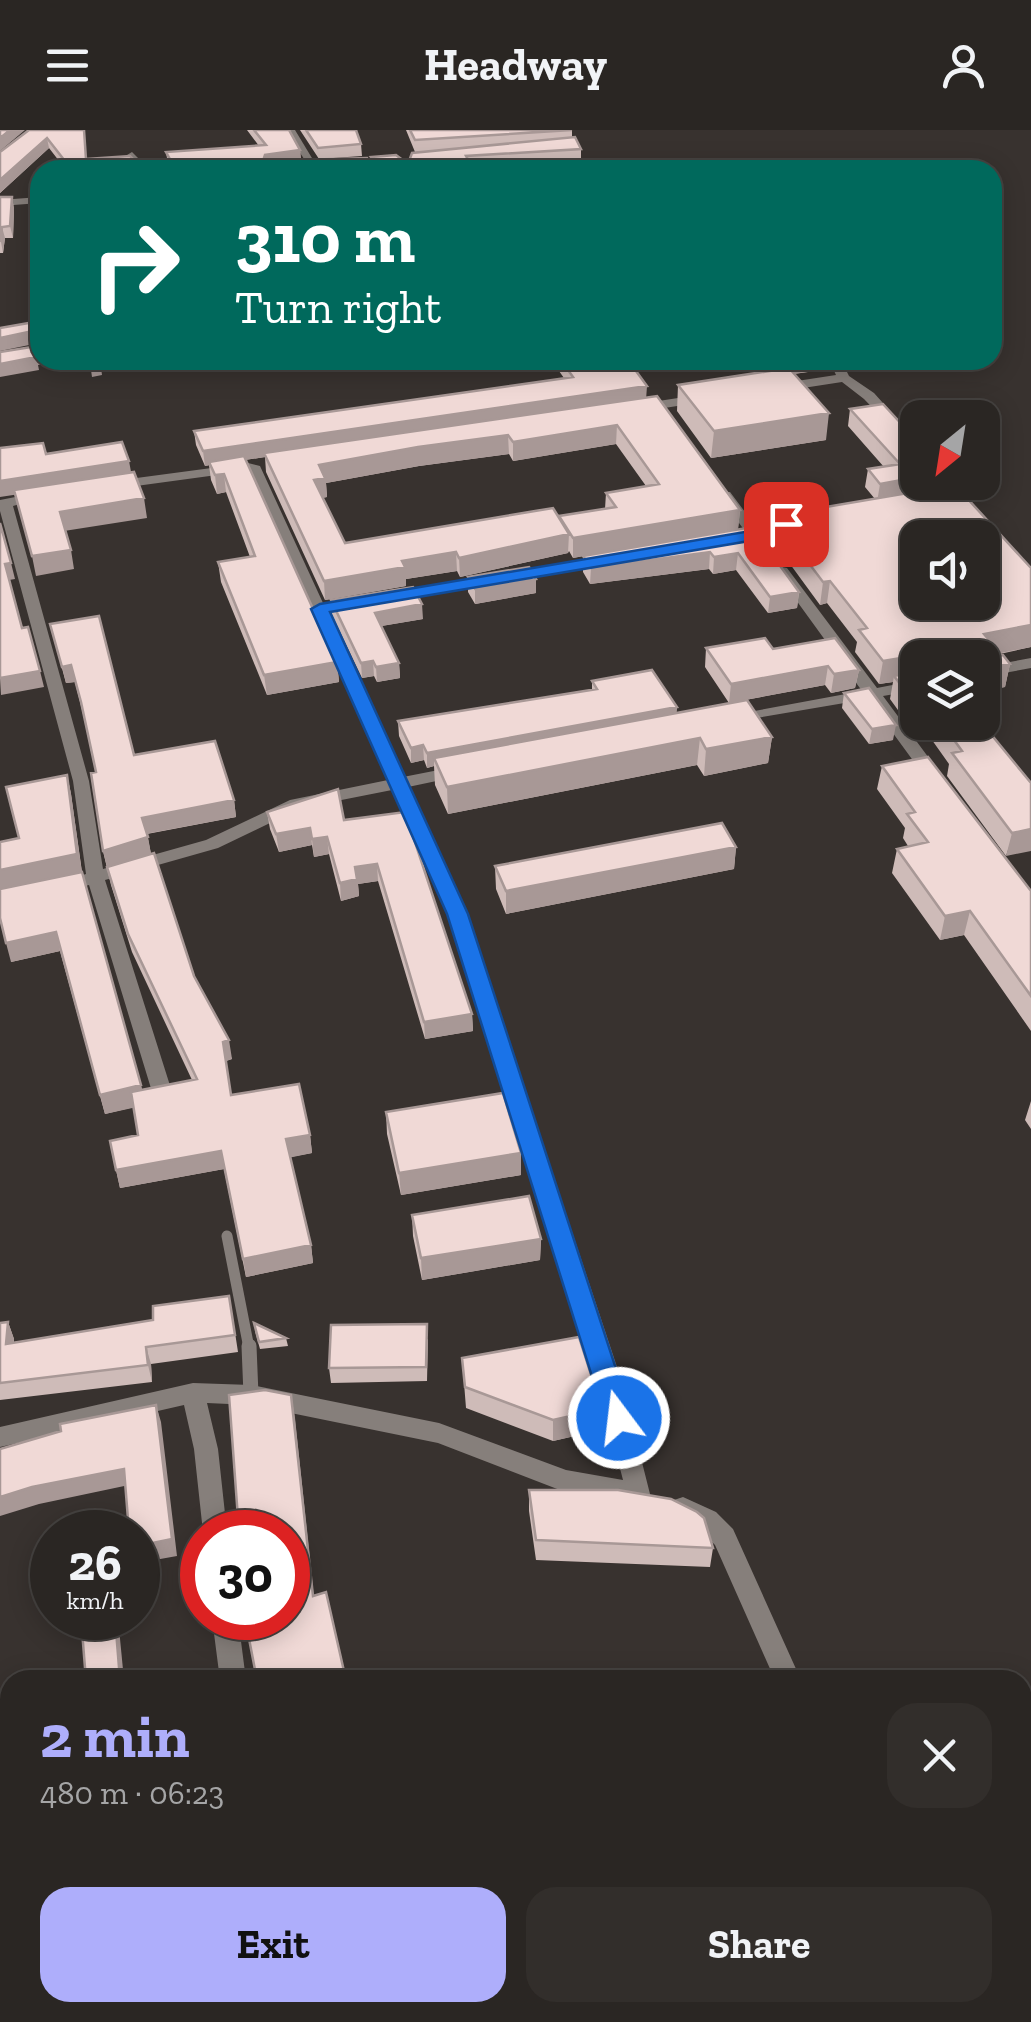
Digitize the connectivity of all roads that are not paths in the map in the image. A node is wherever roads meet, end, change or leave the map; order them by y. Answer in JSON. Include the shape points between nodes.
{"nodes":[{"id":1,"x":290,"y":130,"type":"edge"},
{"id":2,"x":132,"y":155,"type":"edge"},
{"id":3,"x":136,"y":160,"type":"edge"},
{"id":4,"x":310,"y":160,"type":"edge"},
{"id":5,"x":30,"y":201,"type":"edge"},
{"id":6,"x":0,"y":203,"type":"edge"},
{"id":7,"x":840,"y":370,"type":"edge"},
{"id":8,"x":844,"y":378,"type":"junction"},
{"id":9,"x":650,"y":390,"type":"edge"},
{"id":10,"x":752,"y":391,"type":"edge"},
{"id":11,"x":716,"y":396,"type":"edge"},
{"id":12,"x":661,"y":404,"type":"junction"},
{"id":13,"x":622,"y":410,"type":"edge"},
{"id":14,"x":671,"y":420,"type":"edge"},
{"id":15,"x":900,"y":431,"type":"edge"},
{"id":16,"x":715,"y":482,"type":"edge"},
{"id":17,"x":102,"y":486,"type":"edge"},
{"id":18,"x":52,"y":494,"type":"edge"},
{"id":19,"x":2,"y":503,"type":"edge"},
{"id":20,"x":622,"y":558,"type":"edge"},
{"id":21,"x":376,"y":599,"type":"edge"},
{"id":22,"x":1031,"y":662,"type":"edge"},
{"id":23,"x":1000,"y":668,"type":"edge"},
{"id":24,"x":900,"y":688,"type":"edge"},
{"id":25,"x":874,"y":693,"type":"junction"},
{"id":26,"x":722,"y":722,"type":"edge"},
{"id":27,"x":476,"y":768,"type":"edge"},
{"id":28,"x":401,"y":782,"type":"junction"},
{"id":29,"x":940,"y":786,"type":"edge"},
{"id":30,"x":96,"y":880,"type":"junction"},
{"id":31,"x":38,"y":892,"type":"edge"},
{"id":32,"x":162,"y":1095,"type":"edge"},
{"id":33,"x":227,"y":1236,"type":"dead end"},
{"id":34,"x":193,"y":1393,"type":"junction"},
{"id":35,"x":252,"y":1394,"type":"junction"},
{"id":36,"x":0,"y":1437,"type":"edge"},
{"id":37,"x":638,"y":1494,"type":"junction"},
{"id":38,"x":213,"y":1510,"type":"edge"},
{"id":39,"x":227,"y":1640,"type":"edge"},
{"id":40,"x":231,"y":1670,"type":"edge"},
{"id":41,"x":783,"y":1670,"type":"edge"}],
"edges":[{"from":1,"to":4,"type":"street"},
{"from":2,"to":3,"type":"street"},
{"from":5,"to":6,"type":"street"},
{"from":7,"to":8,"type":"street"},
{"from":8,"to":10,"type":"street"},
{"from":8,"to":15,"type":"street"},
{"from":9,"to":12,"type":"street"},
{"from":11,"to":12,"type":"street"},
{"from":12,"to":13,"type":"street"},
{"from":12,"to":14,"type":"street"},
{"from":16,"to":25,"type":"street"},
{"from":17,"to":28,"type":"street","via":[[262,465]]},
{"from":18,"to":19,"type":"street"},
{"from":19,"to":30,"type":"street","via":[[81,781]]},
{"from":20,"to":21,"type":"street"},
{"from":22,"to":23,"type":"street"},
{"from":24,"to":25,"type":"street"},
{"from":25,"to":26,"type":"street"},
{"from":25,"to":29,"type":"street"},
{"from":27,"to":28,"type":"street"},
{"from":28,"to":30,"type":"street","via":[[296,804],[212,844]]},
{"from":28,"to":37,"type":"street","via":[[457,914],[609,1379]]},
{"from":30,"to":31,"type":"street"},
{"from":30,"to":32,"type":"street"},
{"from":33,"to":35,"type":"lane"},
{"from":34,"to":35,"type":"street"},
{"from":34,"to":36,"type":"street"},
{"from":34,"to":38,"type":"street"},
{"from":35,"to":37,"type":"street","via":[[439,1433],[565,1481]]},
{"from":37,"to":41,"type":"street","via":[[681,1507],[724,1538]]},
{"from":39,"to":40,"type":"street"}]}
